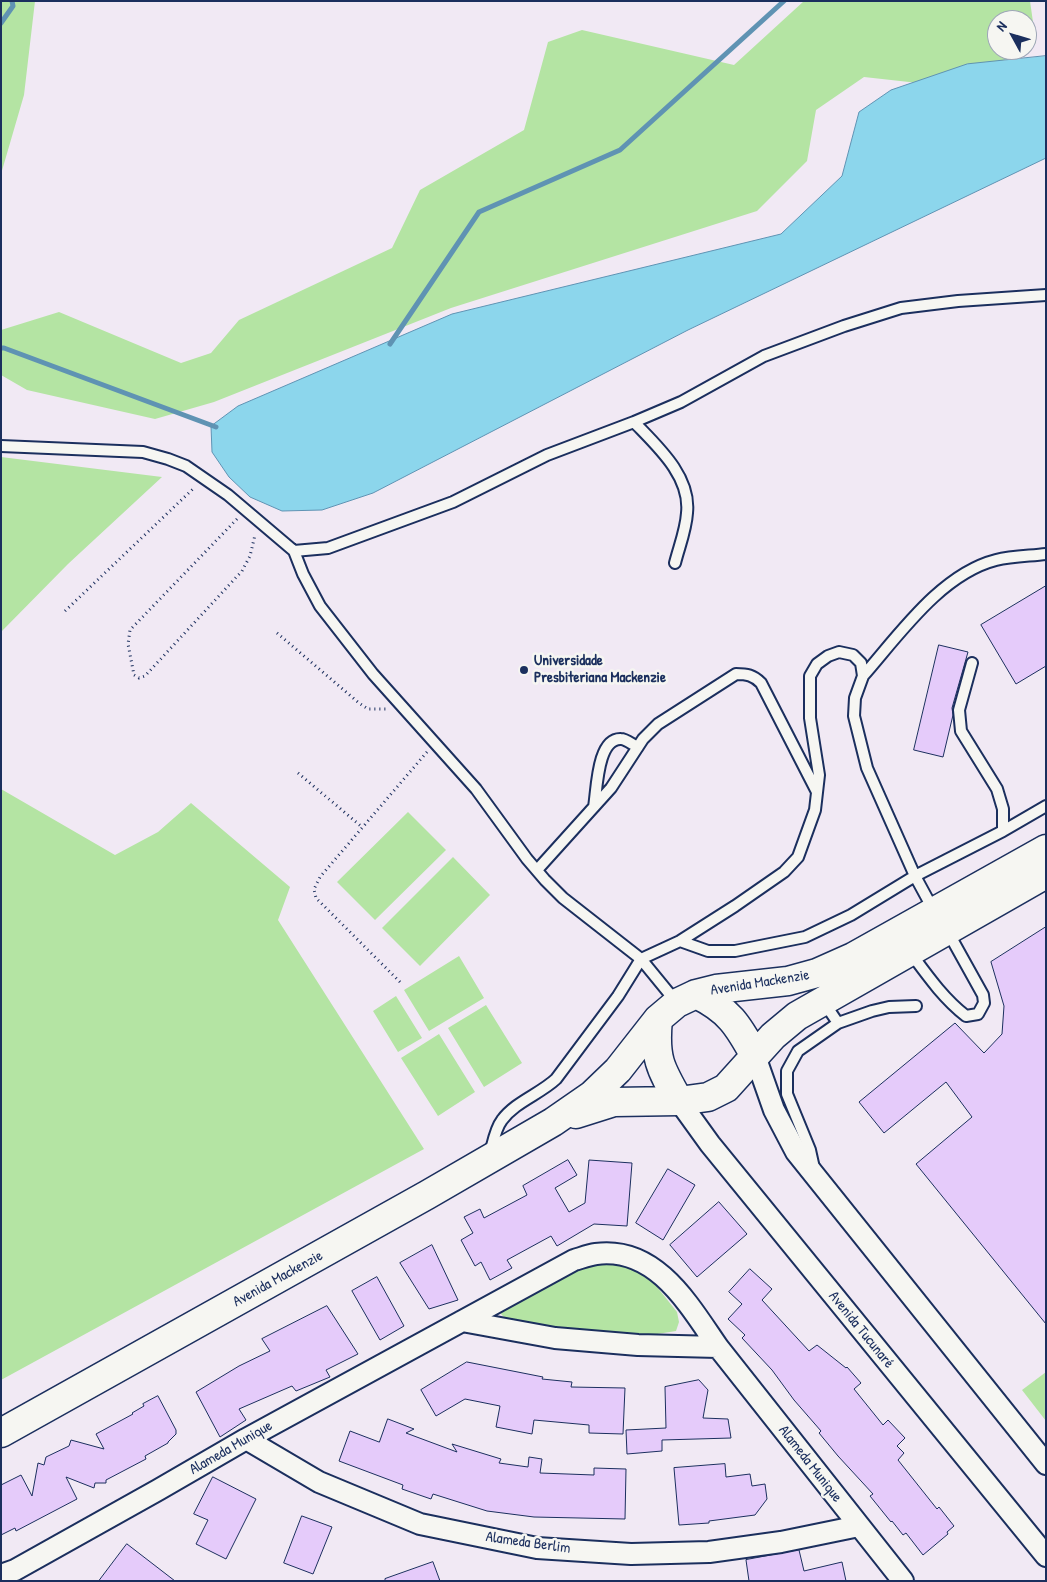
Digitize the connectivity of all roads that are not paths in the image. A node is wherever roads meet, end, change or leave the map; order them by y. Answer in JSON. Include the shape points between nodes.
{"nodes":[{"id":1,"x":1046,"y":296,"type":"edge"},
{"id":2,"x":634,"y":422,"type":"junction"},
{"id":3,"x":1,"y":446,"type":"edge"},
{"id":4,"x":294,"y":551,"type":"junction"},
{"id":5,"x":1046,"y":554,"type":"edge"},
{"id":6,"x":675,"y":563,"type":"dead end"},
{"id":7,"x":972,"y":663,"type":"dead end"},
{"id":8,"x":863,"y":676,"type":"junction"},
{"id":9,"x":638,"y":747,"type":"junction"},
{"id":10,"x":817,"y":793,"type":"junction"},
{"id":11,"x":1046,"y":806,"type":"edge"},
{"id":12,"x":594,"y":807,"type":"junction"},
{"id":13,"x":1003,"y":831,"type":"junction"},
{"id":14,"x":1046,"y":849,"type":"edge"},
{"id":15,"x":537,"y":870,"type":"junction"},
{"id":16,"x":1046,"y":874,"type":"edge"},
{"id":17,"x":915,"y":876,"type":"junction"},
{"id":18,"x":941,"y":921,"type":"junction"},
{"id":19,"x":680,"y":942,"type":"junction"},
{"id":20,"x":909,"y":951,"type":"junction"},
{"id":21,"x":641,"y":960,"type":"junction"},
{"id":22,"x":822,"y":1000,"type":"junction"},
{"id":23,"x":677,"y":1005,"type":"junction"},
{"id":24,"x":916,"y":1006,"type":"dead end"},
{"id":25,"x":838,"y":1023,"type":"junction"},
{"id":26,"x":755,"y":1056,"type":"junction"},
{"id":27,"x":679,"y":1101,"type":"junction"},
{"id":28,"x":553,"y":1122,"type":"junction"},
{"id":29,"x":489,"y":1159,"type":"junction"},
{"id":30,"x":813,"y":1174,"type":"junction"},
{"id":31,"x":462,"y":1321,"type":"junction"},
{"id":32,"x":718,"y":1347,"type":"junction"},
{"id":33,"x":1,"y":1433,"type":"edge"},
{"id":34,"x":246,"y":1439,"type":"junction"},
{"id":35,"x":1046,"y":1464,"type":"edge"},
{"id":36,"x":859,"y":1526,"type":"junction"},
{"id":37,"x":1046,"y":1556,"type":"edge"},
{"id":38,"x":8,"y":1572,"type":"edge"},
{"id":39,"x":32,"y":1581,"type":"edge"},
{"id":40,"x":903,"y":1581,"type":"edge"}],
"edges":[{"from":1,"to":2,"type":"lane","via":[[901,308],[764,356],[681,402]]},
{"from":2,"to":4,"type":"lane","via":[[547,455],[453,502],[328,548]]},
{"from":2,"to":6,"type":"lane","via":[[663,452],[684,486],[688,512]]},
{"from":3,"to":4,"type":"lane","via":[[143,452],[168,459],[205,478]]},
{"from":4,"to":15,"type":"lane","via":[[320,606],[374,674],[476,789]]},
{"from":5,"to":8,"type":"lane","via":[[996,560],[947,585]]},
{"from":7,"to":13,"type":"lane","via":[[959,710],[961,731],[997,789],[1004,809]]},
{"from":8,"to":10,"type":"lane","via":[[861,663],[853,655],[840,652],[817,664],[810,676],[810,718],[819,775]]},
{"from":8,"to":17,"type":"lane","via":[[855,698],[854,716],[867,768]]},
{"from":9,"to":10,"type":"lane","via":[[658,724],[736,674],[746,674],[761,683]]},
{"from":9,"to":12,"type":"lane"},
{"from":9,"to":12,"type":"lane","via":[[622,739],[613,740],[606,746],[601,758]]},
{"from":10,"to":19,"type":"lane","via":[[815,810],[798,857],[784,872]]},
{"from":11,"to":13,"type":"lane"},
{"from":12,"to":15,"type":"lane"},
{"from":13,"to":17,"type":"lane"},
{"from":14,"to":18,"type":"main road","name":"Avenida Mackenzie"},
{"from":15,"to":21,"type":"lane","via":[[563,898]]},
{"from":16,"to":18,"type":"main road","name":"Avenida Mackenzie"},
{"from":17,"to":18,"type":"lane"},
{"from":17,"to":19,"type":"lane","via":[[851,915],[805,937],[735,951],[708,951]]},
{"from":18,"to":20,"type":"main road","name":"Avenida Mackenzie"},
{"from":18,"to":20,"type":"lane","via":[[982,995],[984,1003],[978,1014],[966,1016],[953,1006]]},
{"from":18,"to":23,"type":"main road","name":"Avenida Mackenzie","via":[[817,973],[788,981],[739,986]]},
{"from":19,"to":21,"type":"lane"},
{"from":20,"to":22,"type":"main road","name":"Avenida Mackenzie"},
{"from":21,"to":23,"type":"lane"},
{"from":21,"to":29,"type":"lane","via":[[556,1079],[502,1120]]},
{"from":22,"to":25,"type":"lane"},
{"from":22,"to":26,"type":"main road","name":"Avenida Mackenzie","via":[[796,1016]]},
{"from":23,"to":26,"type":"main road","via":[[714,1002],[732,1018]]},
{"from":23,"to":27,"type":"main road","via":[[656,1042],[658,1060]]},
{"from":23,"to":28,"type":"main road","name":"Avenida Mackenzie","via":[[592,1095]]},
{"from":24,"to":25,"type":"lane","via":[[872,1011]]},
{"from":25,"to":30,"type":"lane","via":[[798,1051],[787,1071],[787,1094],[814,1161]]},
{"from":26,"to":27,"type":"main road","name":"Avenida Mackenzie","via":[[726,1088],[708,1097]]},
{"from":26,"to":30,"type":"street","via":[[784,1131]]},
{"from":27,"to":28,"type":"main road","name":"Avenida Mackenzie","via":[[614,1102]]},
{"from":27,"to":37,"type":"street","name":"Avenida Tucunaré","via":[[710,1144]]},
{"from":28,"to":29,"type":"main road","name":"Avenida Mackenzie"},
{"from":29,"to":33,"type":"main road","name":"Avenida Mackenzie"},
{"from":30,"to":35,"type":"street"},
{"from":31,"to":32,"type":"street","via":[[555,1338]]},
{"from":31,"to":32,"type":"street","name":"Alameda Munique","via":[[574,1260],[611,1254],[645,1262],[664,1276]]},
{"from":31,"to":34,"type":"street","name":"Alameda Munique"},
{"from":32,"to":36,"type":"street","name":"Alameda Munique"},
{"from":34,"to":36,"type":"street","name":"Alameda Berlim","via":[[319,1482],[420,1524],[537,1548],[631,1554],[709,1552]]},
{"from":34,"to":38,"type":"street","name":"Alameda Munique"},
{"from":36,"to":40,"type":"street","name":"Alameda Munique"},
{"from":38,"to":39,"type":"street"}]}
